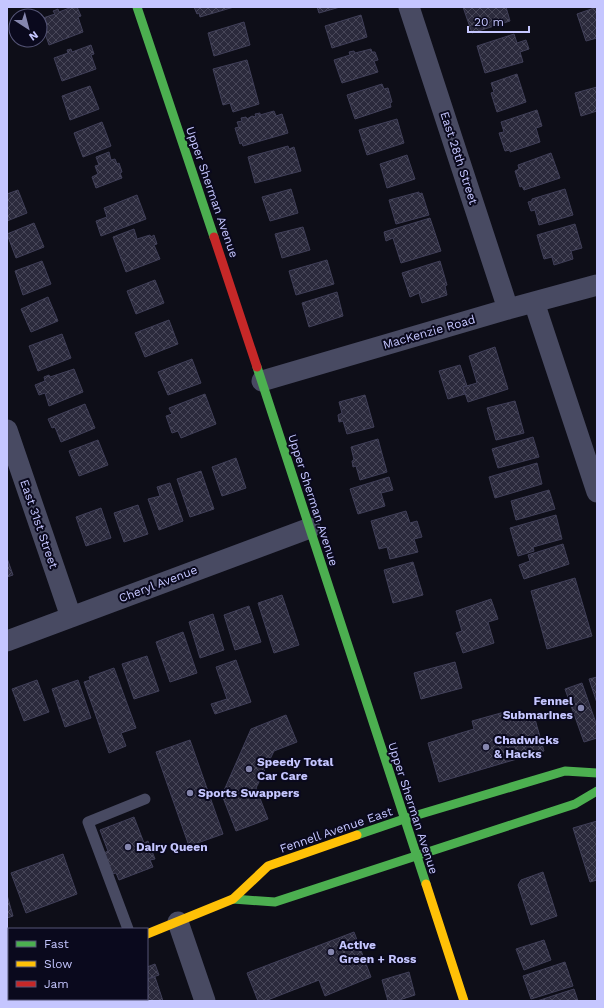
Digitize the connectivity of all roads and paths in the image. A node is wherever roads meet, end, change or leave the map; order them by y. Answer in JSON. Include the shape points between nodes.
{"nodes":[{"id":1,"x":137,"y":7,"type":"edge"},
{"id":2,"x":409,"y":7,"type":"edge"},
{"id":3,"x":597,"y":284,"type":"edge"},
{"id":4,"x":534,"y":302,"type":"junction"},
{"id":5,"x":508,"y":309,"type":"junction"},
{"id":6,"x":262,"y":381,"type":"junction"},
{"id":7,"x":7,"y":430,"type":"edge"},
{"id":8,"x":597,"y":492,"type":"edge"},
{"id":9,"x":310,"y":528,"type":"junction"},
{"id":10,"x":71,"y":617,"type":"junction"},
{"id":11,"x":7,"y":641,"type":"edge"},
{"id":12,"x":597,"y":773,"type":"edge"},
{"id":13,"x":597,"y":791,"type":"edge"},
{"id":14,"x":145,"y":800,"type":"dead end"},
{"id":15,"x":404,"y":819,"type":"junction"},
{"id":16,"x":415,"y":856,"type":"junction"},
{"id":17,"x":233,"y":899,"type":"junction"},
{"id":18,"x":178,"y":922,"type":"junction"},
{"id":19,"x":128,"y":928,"type":"edge"},
{"id":20,"x":148,"y":934,"type":"edge"},
{"id":21,"x":205,"y":1001,"type":"edge"},
{"id":22,"x":464,"y":1001,"type":"edge"}],
"edges":[{"from":1,"to":6,"type":"main road","name":"Upper Sherman Avenue"},
{"from":2,"to":5,"type":"street","name":"East 28th Street"},
{"from":3,"to":4,"type":"street","name":"MacKenzie Road"},
{"from":4,"to":5,"type":"street","name":"MacKenzie Road"},
{"from":4,"to":8,"type":"street"},
{"from":5,"to":6,"type":"street","name":"MacKenzie Road"},
{"from":6,"to":9,"type":"main road","name":"Upper Sherman Avenue"},
{"from":7,"to":10,"type":"street","name":"East 31st Street"},
{"from":9,"to":10,"type":"street","name":"Cheryl Avenue"},
{"from":9,"to":15,"type":"main road","name":"Upper Sherman Avenue"},
{"from":10,"to":11,"type":"street","name":"Cheryl Avenue"},
{"from":12,"to":15,"type":"main road","name":"Fennell Avenue East","via":[[565,771]]},
{"from":13,"to":16,"type":"main road","name":"Fennell Avenue East","via":[[575,804]]},
{"from":14,"to":19,"type":"lane","via":[[88,822]]},
{"from":15,"to":16,"type":"main road","name":"Upper Sherman Avenue"},
{"from":15,"to":17,"type":"main road","name":"Fennell Avenue East","via":[[268,866]]},
{"from":16,"to":17,"type":"main road","name":"Fennell Avenue East","via":[[275,902]]},
{"from":16,"to":22,"type":"main road","name":"Upper Sherman Avenue"},
{"from":17,"to":18,"type":"main road","name":"Fennell Avenue East"},
{"from":18,"to":20,"type":"main road","name":"Fennell Avenue East"},
{"from":18,"to":21,"type":"street"}]}
